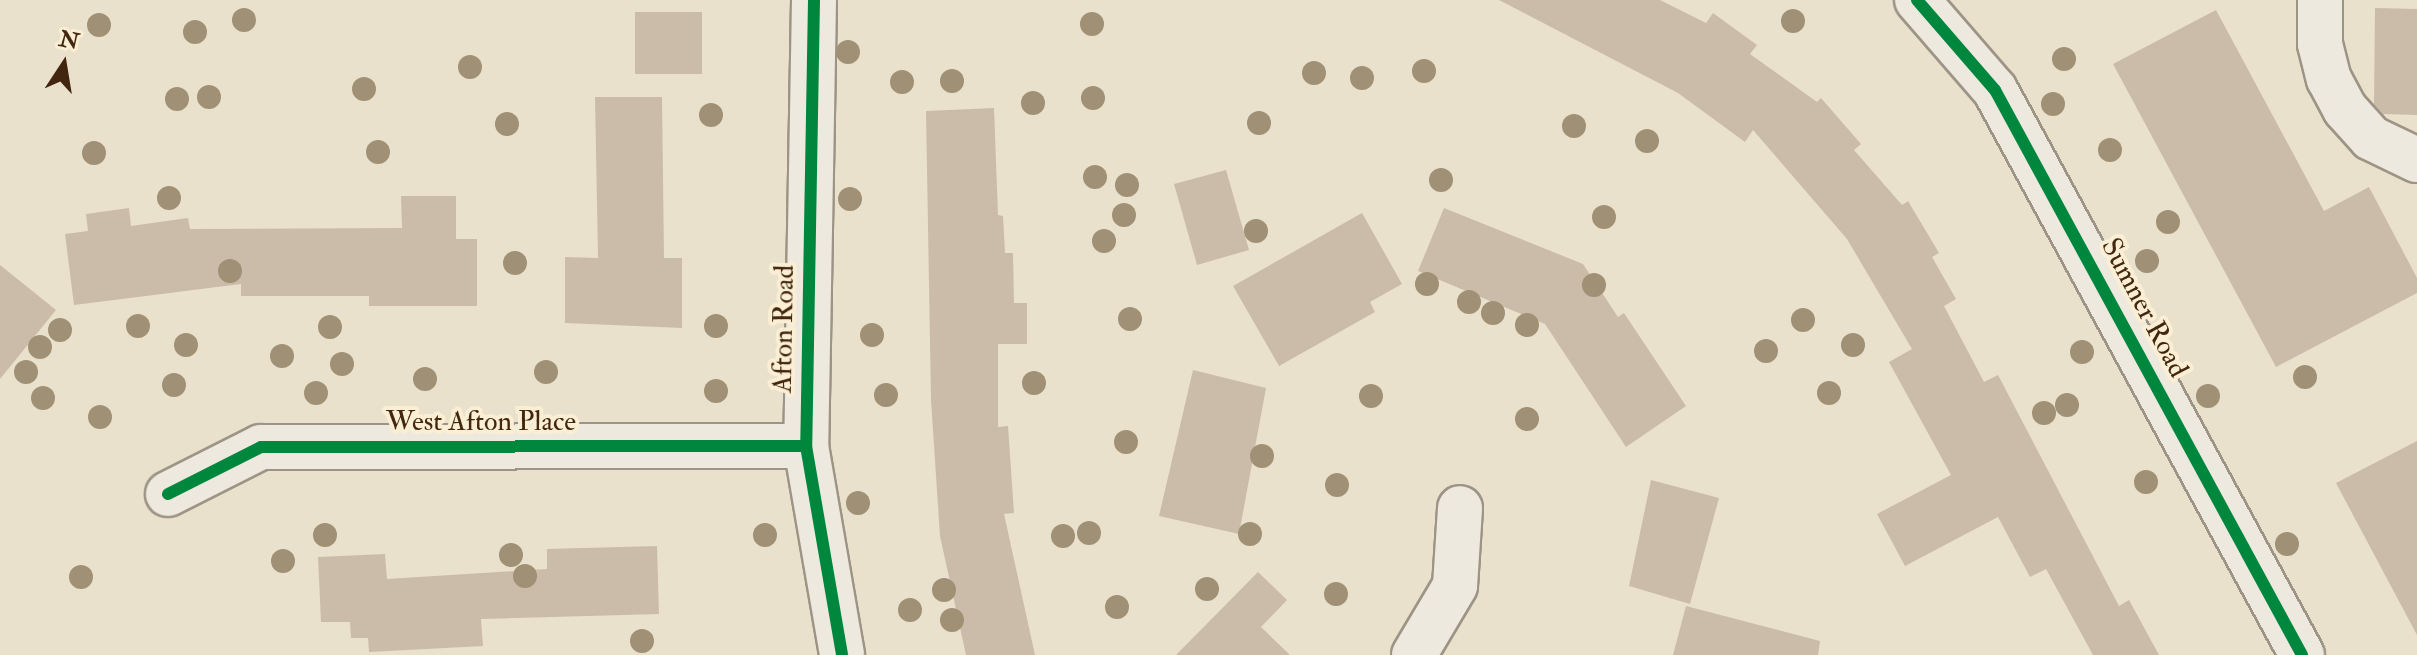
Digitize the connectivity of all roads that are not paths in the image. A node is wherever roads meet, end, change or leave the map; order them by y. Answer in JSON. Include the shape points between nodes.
{"nodes":[{"id":1,"x":814,"y":0,"type":"edge"},
{"id":2,"x":2320,"y":0,"type":"edge"},
{"id":3,"x":1936,"y":5,"type":"edge"},
{"id":4,"x":2417,"y":160,"type":"edge"},
{"id":5,"x":806,"y":446,"type":"junction"},
{"id":6,"x":168,"y":494,"type":"dead end"},
{"id":7,"x":1460,"y":508,"type":"dead end"},
{"id":8,"x":842,"y":655,"type":"edge"},
{"id":9,"x":1414,"y":655,"type":"edge"},
{"id":10,"x":2302,"y":655,"type":"edge"}],
"edges":[{"from":1,"to":5,"type":"street","name":"Afton Road"},
{"from":2,"to":4,"type":"street","via":[[2320,44],[2329,79],[2345,109],[2371,138]]},
{"from":3,"to":10,"type":"street","name":"Sumner Road","via":[[2003,104]]},
{"from":5,"to":6,"type":"street","name":"West Afton Place","via":[[261,447]]},
{"from":5,"to":8,"type":"street","name":"Afton Road"},
{"from":7,"to":9,"type":"street","via":[[1455,586]]}]}
